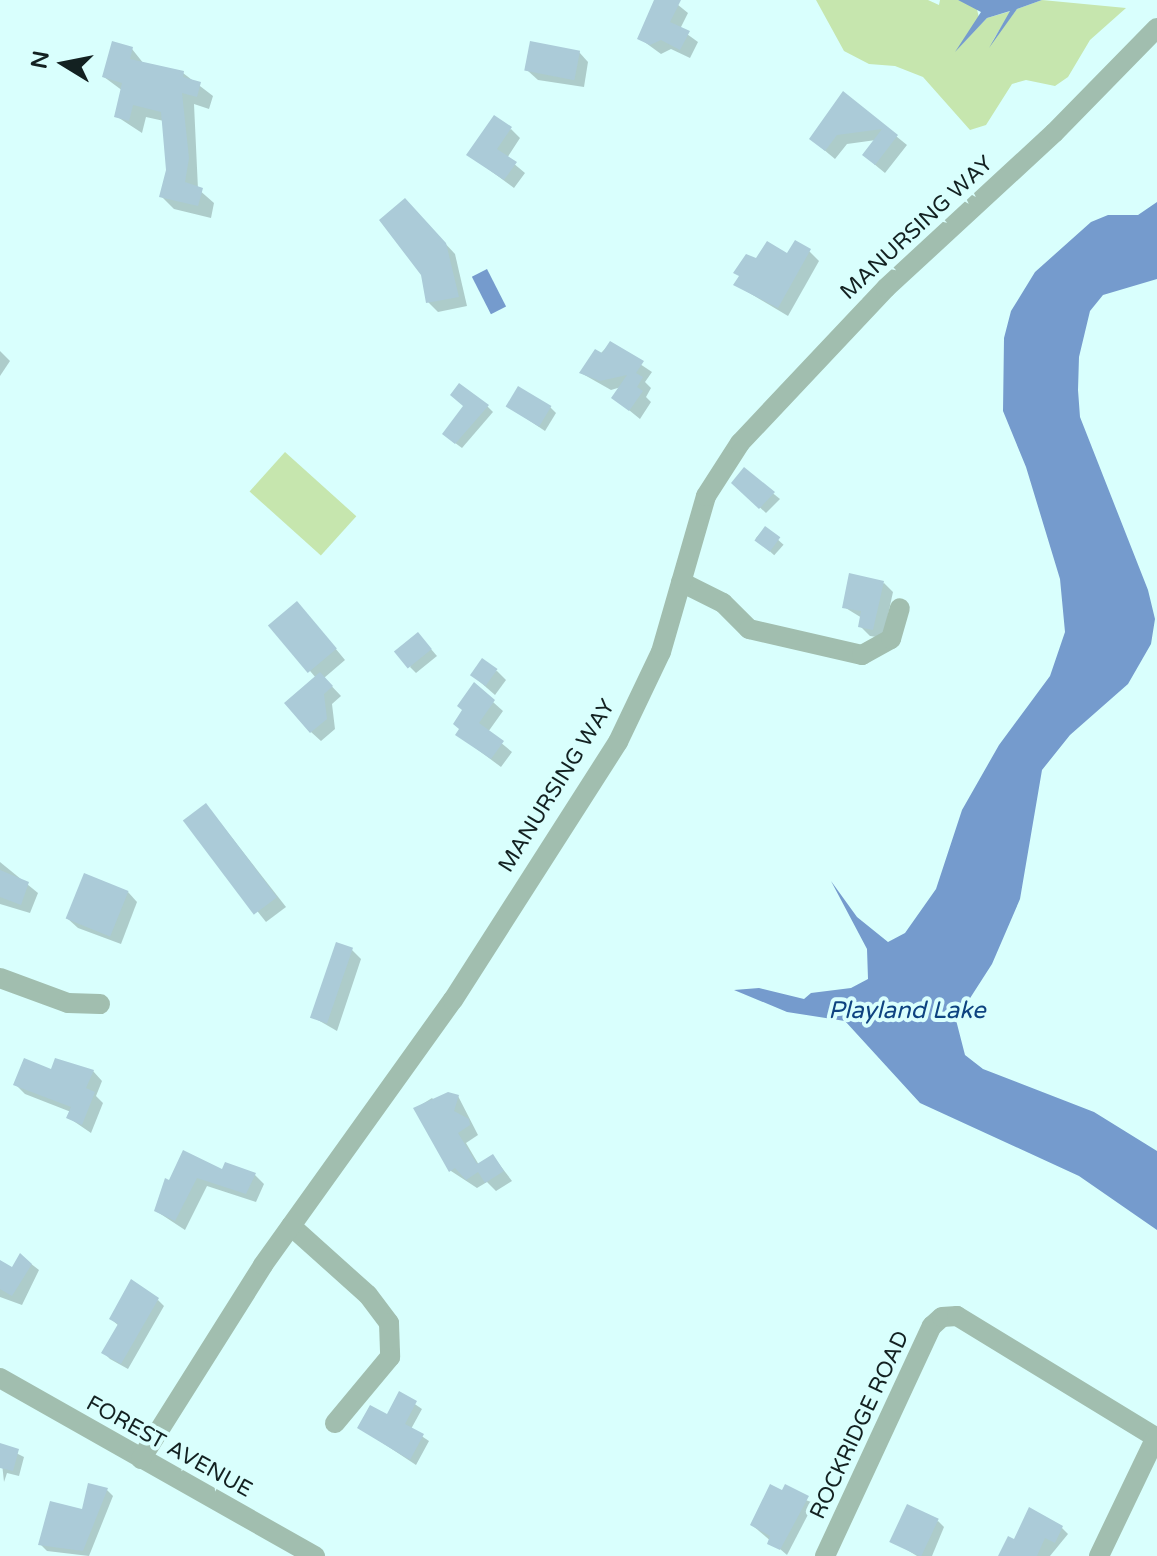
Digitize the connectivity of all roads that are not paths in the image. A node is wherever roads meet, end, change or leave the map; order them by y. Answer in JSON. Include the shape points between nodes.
{"nodes":[{"id":1,"x":1157,"y":28,"type":"edge"},
{"id":2,"x":681,"y":582,"type":"junction"},
{"id":3,"x":900,"y":608,"type":"dead end"},
{"id":4,"x":0,"y":978,"type":"edge"},
{"id":5,"x":100,"y":1004,"type":"dead end"},
{"id":6,"x":291,"y":1226,"type":"junction"},
{"id":7,"x":0,"y":1378,"type":"edge"},
{"id":8,"x":335,"y":1423,"type":"dead end"},
{"id":9,"x":1157,"y":1438,"type":"edge"},
{"id":10,"x":141,"y":1459,"type":"junction"},
{"id":11,"x":315,"y":1556,"type":"edge"},
{"id":12,"x":825,"y":1556,"type":"edge"},
{"id":13,"x":1099,"y":1556,"type":"edge"}],
"edges":[{"from":1,"to":2,"type":"street","name":"MANURSING WAY","via":[[1054,133],[886,288],[740,443],[706,496]]},
{"from":2,"to":3,"type":"street","via":[[723,603],[749,629],[862,655],[891,639]]},
{"from":2,"to":6,"type":"street","name":"MANURSING WAY","via":[[661,652],[618,742],[453,1000]]},
{"from":4,"to":5,"type":"street","via":[[68,1003]]},
{"from":6,"to":8,"type":"street","via":[[368,1295],[391,1331],[384,1369]]},
{"from":6,"to":10,"type":"street","name":"MANURSING WAY"},
{"from":7,"to":10,"type":"street","name":"FOREST AVENUE"},
{"from":9,"to":12,"type":"street","name":"ROCKRIDGE ROAD","via":[[957,1316],[942,1317],[932,1326]]},
{"from":9,"to":13,"type":"street"},
{"from":10,"to":11,"type":"street","name":"FOREST AVENUE"}]}
